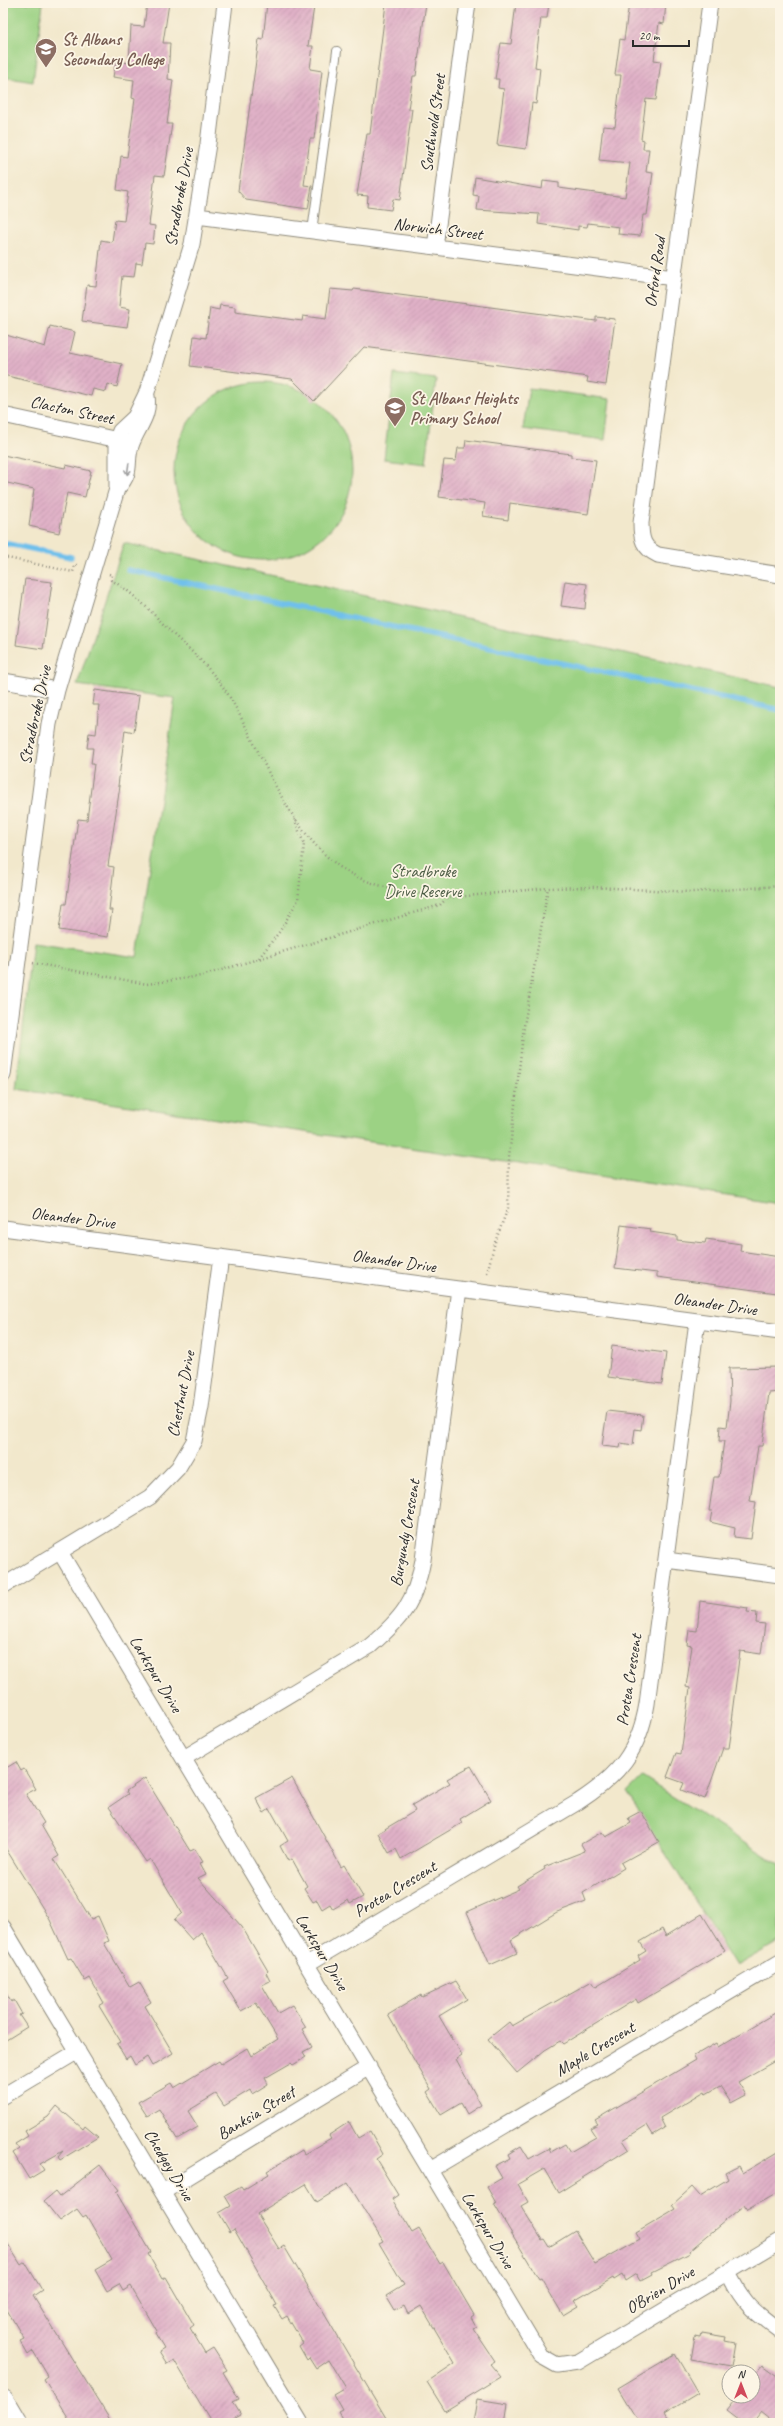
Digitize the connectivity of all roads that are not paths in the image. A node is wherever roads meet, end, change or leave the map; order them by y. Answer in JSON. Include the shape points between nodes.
{"nodes":[{"id":1,"x":225,"y":3,"type":"edge"},
{"id":2,"x":468,"y":3,"type":"edge"},
{"id":3,"x":710,"y":3,"type":"edge"},
{"id":4,"x":337,"y":51,"type":"dead end"},
{"id":5,"x":198,"y":216,"type":"junction"},
{"id":6,"x":312,"y":231,"type":"junction"},
{"id":7,"x":435,"y":247,"type":"junction"},
{"id":8,"x":674,"y":278,"type":"junction"},
{"id":9,"x":147,"y":392,"type":"junction"},
{"id":10,"x":3,"y":415,"type":"edge"},
{"id":11,"x":117,"y":439,"type":"junction"},
{"id":12,"x":132,"y":443,"type":"junction"},
{"id":13,"x":117,"y":489,"type":"junction"},
{"id":14,"x":780,"y":575,"type":"edge"},
{"id":15,"x":3,"y":681,"type":"edge"},
{"id":16,"x":57,"y":690,"type":"junction"},
{"id":17,"x":3,"y":1075,"type":"edge"},
{"id":18,"x":3,"y":1228,"type":"edge"},
{"id":19,"x":221,"y":1257,"type":"junction"},
{"id":20,"x":459,"y":1289,"type":"junction"},
{"id":21,"x":697,"y":1320,"type":"junction"},
{"id":22,"x":780,"y":1332,"type":"edge"},
{"id":23,"x":60,"y":1552,"type":"junction"},
{"id":24,"x":666,"y":1560,"type":"junction"},
{"id":25,"x":780,"y":1575,"type":"edge"},
{"id":26,"x":3,"y":1586,"type":"edge"},
{"id":27,"x":184,"y":1758,"type":"junction"},
{"id":28,"x":3,"y":1927,"type":"edge"},
{"id":29,"x":780,"y":1962,"type":"edge"},
{"id":30,"x":307,"y":1964,"type":"junction"},
{"id":31,"x":78,"y":2052,"type":"junction"},
{"id":32,"x":369,"y":2067,"type":"junction"},
{"id":33,"x":3,"y":2096,"type":"edge"},
{"id":34,"x":430,"y":2170,"type":"junction"},
{"id":35,"x":163,"y":2192,"type":"junction"},
{"id":36,"x":780,"y":2241,"type":"edge"},
{"id":37,"x":728,"y":2272,"type":"junction"},
{"id":38,"x":780,"y":2332,"type":"edge"},
{"id":39,"x":557,"y":2365,"type":"joint"},
{"id":40,"x":3,"y":2401,"type":"edge"},
{"id":41,"x":16,"y":2423,"type":"edge"},
{"id":42,"x":301,"y":2423,"type":"edge"}],
"edges":[{"from":1,"to":5,"type":"street","name":"Stradbroke Drive"},
{"from":2,"to":7,"type":"street","name":"Southwold Street"},
{"from":3,"to":8,"type":"street","name":"Orford Road"},
{"from":4,"to":6,"type":"lane"},
{"from":5,"to":6,"type":"street","name":"Norwich Street"},
{"from":5,"to":9,"type":"street","name":"Stradbroke Drive","via":[[192,244]]},
{"from":6,"to":7,"type":"street","name":"Norwich Street"},
{"from":7,"to":8,"type":"street","name":"Norwich Street"},
{"from":8,"to":14,"type":"street","name":"Orford Road","via":[[642,539],[645,546],[658,555]]},
{"from":9,"to":11,"type":"street","name":"Stradbroke Drive","via":[[135,417],[120,431]]},
{"from":9,"to":12,"type":"street","name":"Stradbroke Drive","via":[[148,407],[145,420]]},
{"from":10,"to":11,"type":"street","name":"Clacton Street"},
{"from":11,"to":12,"type":"street","name":"Clacton Street"},
{"from":11,"to":13,"type":"street","name":"Stradbroke Drive"},
{"from":12,"to":13,"type":"street","name":"Stradbroke Drive","one_way":true,"via":[[129,470]]},
{"from":13,"to":16,"type":"street","name":"Stradbroke Drive"},
{"from":15,"to":16,"type":"street"},
{"from":16,"to":17,"type":"street","name":"Stradbroke Drive","via":[[44,754]]},
{"from":18,"to":19,"type":"street","name":"Oleander Drive"},
{"from":19,"to":20,"type":"street","name":"Oleander Drive"},
{"from":19,"to":23,"type":"street","name":"Chestnut Drive","via":[[194,1441],[178,1468],[150,1497]]},
{"from":20,"to":21,"type":"street","name":"Oleander Drive"},
{"from":20,"to":27,"type":"street","name":"Burgundy Crescent","via":[[423,1560],[413,1597],[399,1618],[370,1646]]},
{"from":21,"to":22,"type":"street","name":"Oleander Drive"},
{"from":21,"to":24,"type":"street","name":"Protea Crescent"},
{"from":23,"to":26,"type":"street","name":"Chestnut Drive"},
{"from":23,"to":27,"type":"street","name":"Larkspur Drive"},
{"from":24,"to":25,"type":"street"},
{"from":24,"to":30,"type":"street","name":"Protea Crescent","via":[[644,1720],[639,1738],[620,1769],[602,1786],[578,1802]]},
{"from":27,"to":30,"type":"street","name":"Larkspur Drive"},
{"from":28,"to":31,"type":"street","name":"Chedgey Drive"},
{"from":29,"to":34,"type":"street","name":"Maple Crescent"},
{"from":30,"to":32,"type":"street","name":"Larkspur Drive"},
{"from":31,"to":33,"type":"street"},
{"from":31,"to":35,"type":"street","name":"Chedgey Drive"},
{"from":32,"to":34,"type":"street","name":"Larkspur Drive"},
{"from":32,"to":35,"type":"street","name":"Banksia Street"},
{"from":34,"to":39,"type":"street","name":"Larkspur Drive","via":[[541,2356]]},
{"from":35,"to":42,"type":"street","name":"Chedgey Drive"},
{"from":36,"to":37,"type":"street","name":"O'Brien Drive"},
{"from":37,"to":38,"type":"street","via":[[744,2301]]},
{"from":37,"to":39,"type":"street","name":"O'Brien Drive","via":[[578,2362]]},
{"from":40,"to":41,"type":"main road"}]}
